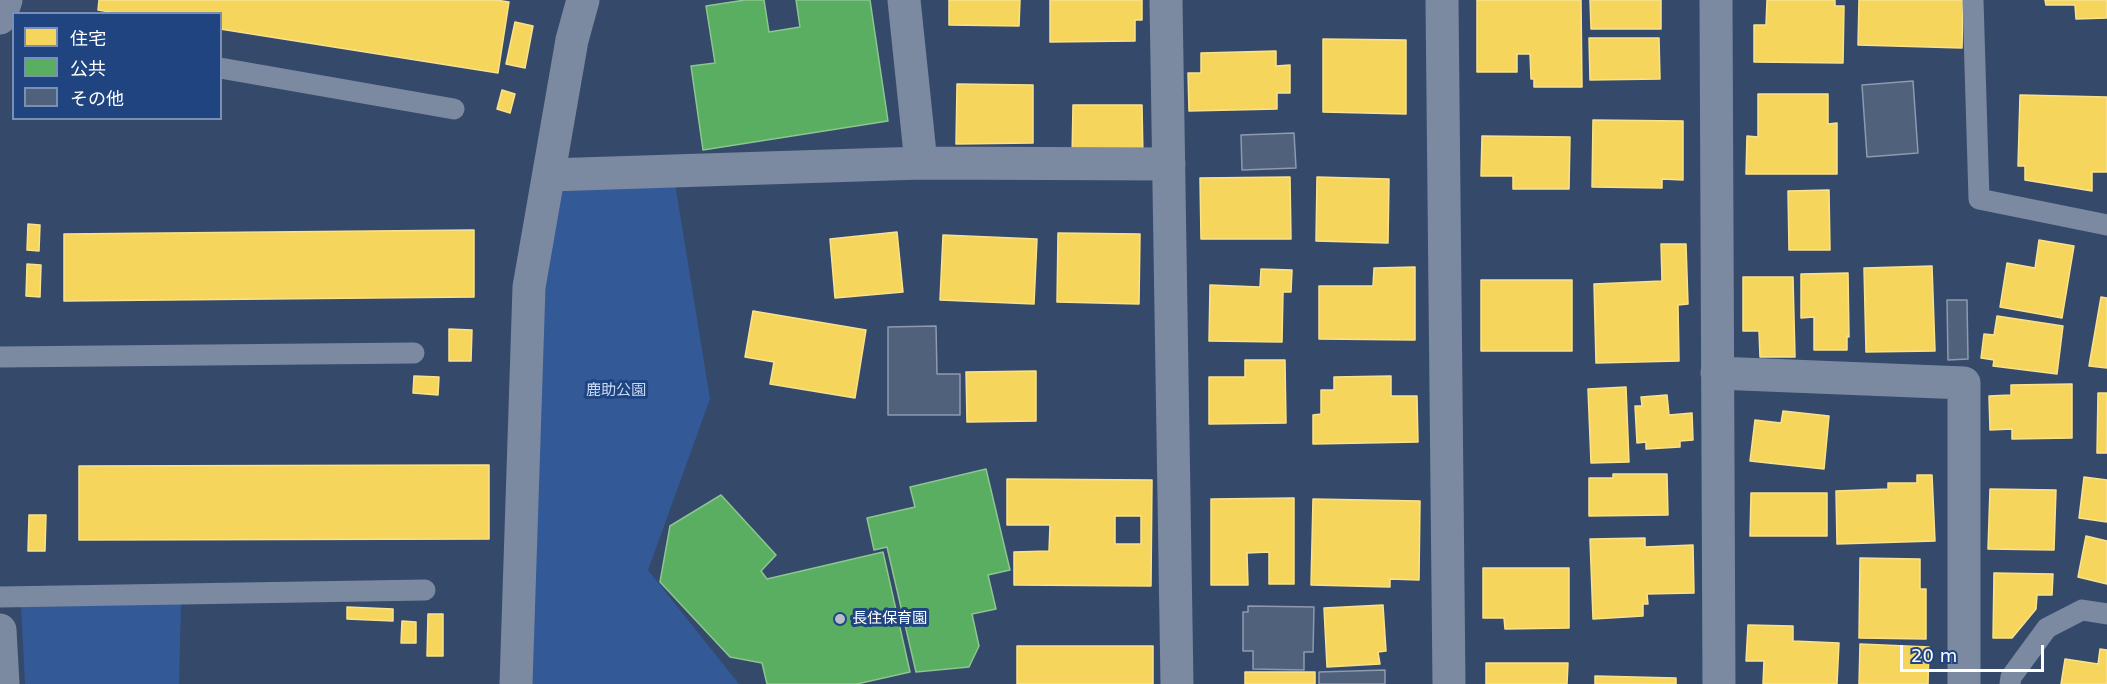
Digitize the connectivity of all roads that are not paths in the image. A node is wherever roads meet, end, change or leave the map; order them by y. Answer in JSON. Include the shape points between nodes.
{"nodes":[{"id":1,"x":6,"y":0,"type":"edge"},
{"id":2,"x":583,"y":0,"type":"edge"},
{"id":3,"x":904,"y":0,"type":"edge"},
{"id":4,"x":1166,"y":0,"type":"edge"},
{"id":5,"x":1442,"y":0,"type":"edge"},
{"id":6,"x":1716,"y":0,"type":"edge"},
{"id":7,"x":1973,"y":0,"type":"edge"},
{"id":8,"x":0,"y":18,"type":"edge"},
{"id":9,"x":222,"y":68,"type":"edge"},
{"id":10,"x":453,"y":109,"type":"dead end"},
{"id":11,"x":921,"y":163,"type":"junction"},
{"id":12,"x":1168,"y":164,"type":"junction"},
{"id":13,"x":549,"y":175,"type":"junction"},
{"id":14,"x":2107,"y":225,"type":"edge"},
{"id":15,"x":414,"y":353,"type":"dead end"},
{"id":16,"x":0,"y":357,"type":"edge"},
{"id":17,"x":1717,"y":373,"type":"junction"},
{"id":18,"x":425,"y":590,"type":"dead end"},
{"id":19,"x":0,"y":597,"type":"edge"},
{"id":20,"x":2107,"y":614,"type":"edge"},
{"id":21,"x":0,"y":630,"type":"edge"},
{"id":22,"x":3,"y":684,"type":"edge"},
{"id":23,"x":516,"y":684,"type":"edge"},
{"id":24,"x":1177,"y":684,"type":"edge"},
{"id":25,"x":1449,"y":684,"type":"edge"},
{"id":26,"x":1719,"y":684,"type":"edge"},
{"id":27,"x":1964,"y":684,"type":"edge"},
{"id":28,"x":2010,"y":684,"type":"edge"}],
"edges":[{"from":1,"to":8,"type":"street"},
{"from":2,"to":13,"type":"street","via":[[572,40]]},
{"from":3,"to":11,"type":"street"},
{"from":4,"to":12,"type":"street"},
{"from":5,"to":25,"type":"street"},
{"from":6,"to":17,"type":"street"},
{"from":7,"to":14,"type":"lane","via":[[1979,199]]},
{"from":9,"to":10,"type":"lane"},
{"from":11,"to":12,"type":"street"},
{"from":11,"to":13,"type":"street"},
{"from":12,"to":24,"type":"street"},
{"from":13,"to":23,"type":"street","via":[[529,287]]},
{"from":15,"to":16,"type":"lane"},
{"from":17,"to":26,"type":"street"},
{"from":17,"to":27,"type":"street","via":[[1964,383]]},
{"from":18,"to":19,"type":"lane"},
{"from":20,"to":28,"type":"lane","via":[[2082,610],[2047,628],[2011,677]]},
{"from":21,"to":22,"type":"street"}]}
